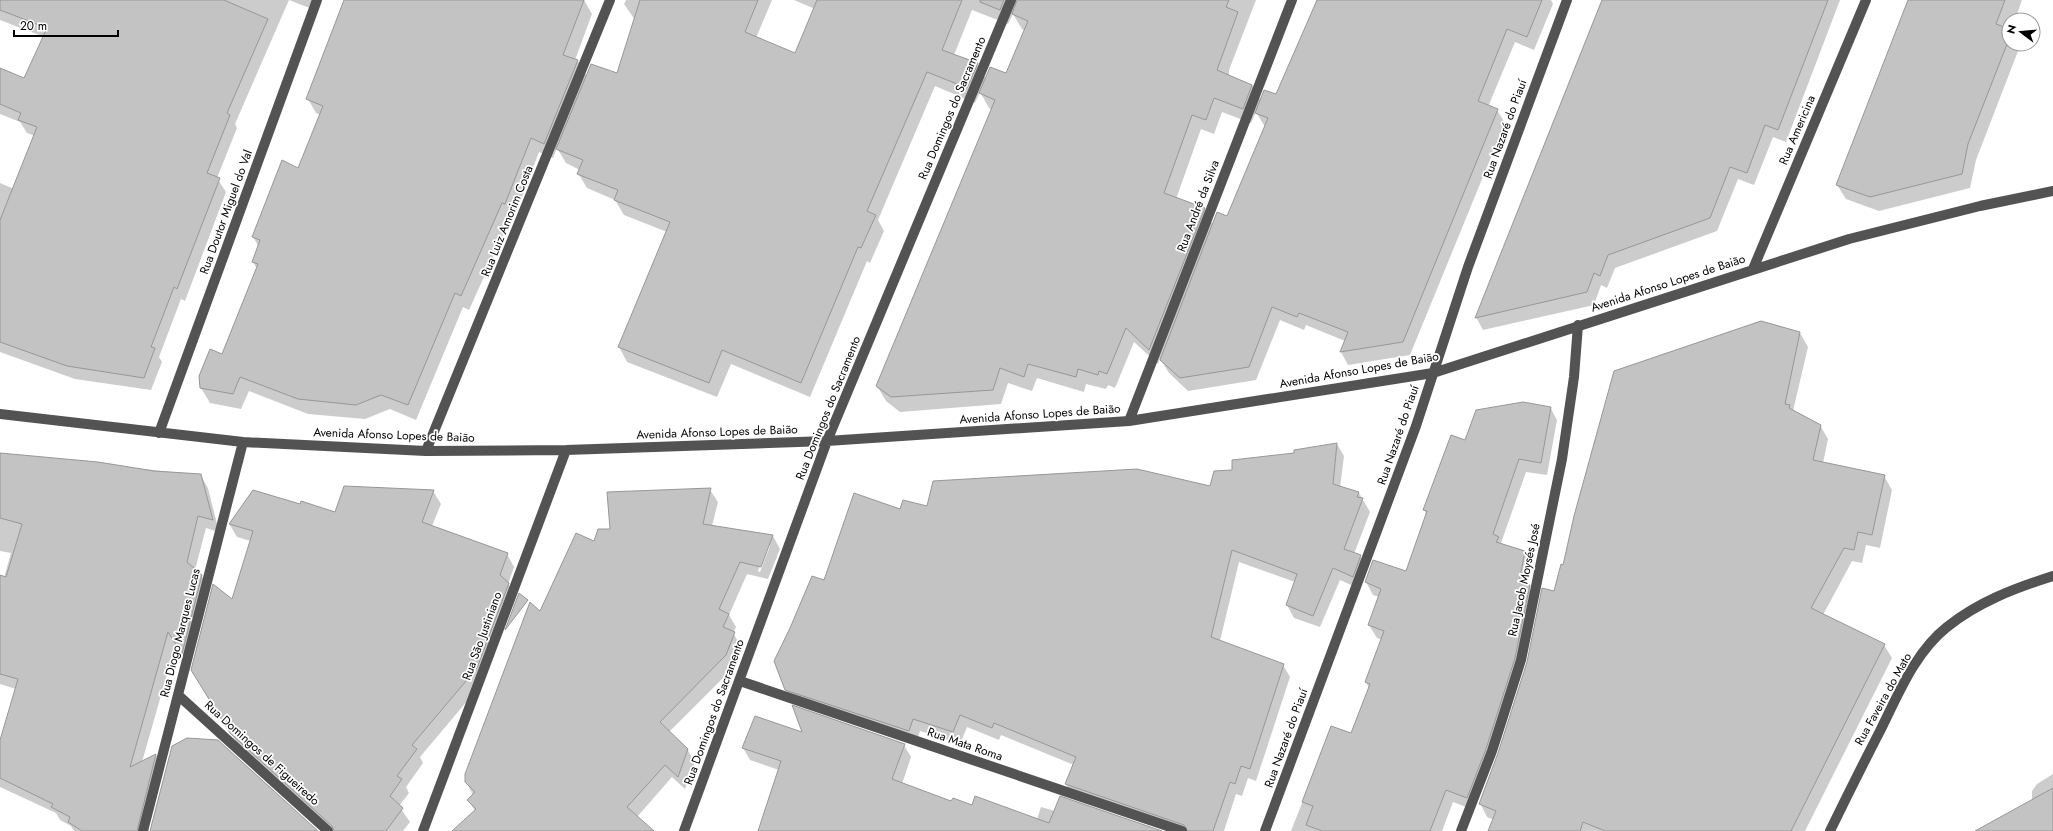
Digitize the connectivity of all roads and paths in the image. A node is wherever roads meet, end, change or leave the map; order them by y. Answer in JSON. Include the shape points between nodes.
{"nodes":[{"id":1,"x":317,"y":0,"type":"edge"},
{"id":2,"x":610,"y":0,"type":"edge"},
{"id":3,"x":1011,"y":0,"type":"edge"},
{"id":4,"x":1292,"y":0,"type":"edge"},
{"id":5,"x":1566,"y":0,"type":"edge"},
{"id":6,"x":1866,"y":0,"type":"edge"},
{"id":7,"x":2053,"y":191,"type":"edge"},
{"id":8,"x":1753,"y":269,"type":"junction"},
{"id":9,"x":1578,"y":325,"type":"junction"},
{"id":10,"x":1433,"y":373,"type":"junction"},
{"id":11,"x":0,"y":414,"type":"edge"},
{"id":12,"x":1129,"y":421,"type":"junction"},
{"id":13,"x":158,"y":434,"type":"junction"},
{"id":14,"x":243,"y":442,"type":"junction"},
{"id":15,"x":827,"y":442,"type":"junction"},
{"id":16,"x":566,"y":450,"type":"junction"},
{"id":17,"x":426,"y":451,"type":"junction"},
{"id":18,"x":2053,"y":576,"type":"edge"},
{"id":19,"x":740,"y":682,"type":"junction"},
{"id":20,"x":178,"y":695,"type":"junction"},
{"id":21,"x":142,"y":831,"type":"edge"},
{"id":22,"x":328,"y":831,"type":"edge"},
{"id":23,"x":423,"y":831,"type":"edge"},
{"id":24,"x":684,"y":831,"type":"edge"},
{"id":25,"x":1182,"y":831,"type":"edge"},
{"id":26,"x":1265,"y":831,"type":"edge"},
{"id":27,"x":1461,"y":831,"type":"edge"},
{"id":28,"x":1830,"y":831,"type":"edge"}],
"edges":[{"from":1,"to":13,"type":"street","name":"Rua Doutor Miguel do Val"},
{"from":2,"to":17,"type":"street","name":"Rua Luiz Amorim Costa"},
{"from":3,"to":15,"type":"street","name":"Rua Domingos do Sacramento"},
{"from":4,"to":12,"type":"street","name":"Rua André da Silva"},
{"from":5,"to":10,"type":"street","name":"Rua Nazaré do Piauí","via":[[1468,267]]},
{"from":6,"to":8,"type":"street","name":"Rua Americina"},
{"from":7,"to":8,"type":"street","name":"Avenida Afonso Lopes de Baião","via":[[1980,206],[1849,239]]},
{"from":8,"to":9,"type":"street","name":"Avenida Afonso Lopes de Baião"},
{"from":9,"to":10,"type":"street","name":"Avenida Afonso Lopes de Baião"},
{"from":9,"to":27,"type":"street","name":"Rua Jacob Moysés José","via":[[1574,377],[1562,459],[1521,660],[1492,751]]},
{"from":10,"to":12,"type":"street","name":"Avenida Afonso Lopes de Baião"},
{"from":10,"to":26,"type":"street","name":"Rua Nazaré do Piauí","via":[[1411,440]]},
{"from":11,"to":13,"type":"street","name":"Avenida Afonso Lopes de Baião"},
{"from":12,"to":15,"type":"street","name":"Avenida Afonso Lopes de Baião"},
{"from":13,"to":14,"type":"street","name":"Avenida Afonso Lopes de Baião"},
{"from":14,"to":17,"type":"street","name":"Avenida Afonso Lopes de Baião"},
{"from":14,"to":20,"type":"street","name":"Rua Diogo Marques Lucas"},
{"from":15,"to":16,"type":"street","name":"Avenida Afonso Lopes de Baião"},
{"from":15,"to":19,"type":"street","name":"Rua Domingos do Sacramento"},
{"from":16,"to":17,"type":"street","name":"Avenida Afonso Lopes de Baião"},
{"from":16,"to":23,"type":"street","name":"Rua São Justiniano"},
{"from":18,"to":28,"type":"street","name":"Rua Faveira do Mato","via":[[2003,594],[1971,610],[1946,628],[1926,650],[1897,696]]},
{"from":19,"to":24,"type":"street","name":"Rua Domingos do Sacramento"},
{"from":19,"to":25,"type":"street","name":"Rua Mata Roma"},
{"from":20,"to":21,"type":"street","name":"Rua Diogo Marques Lucas"},
{"from":20,"to":22,"type":"street","name":"Rua Domingos de Figueiredo"}]}
